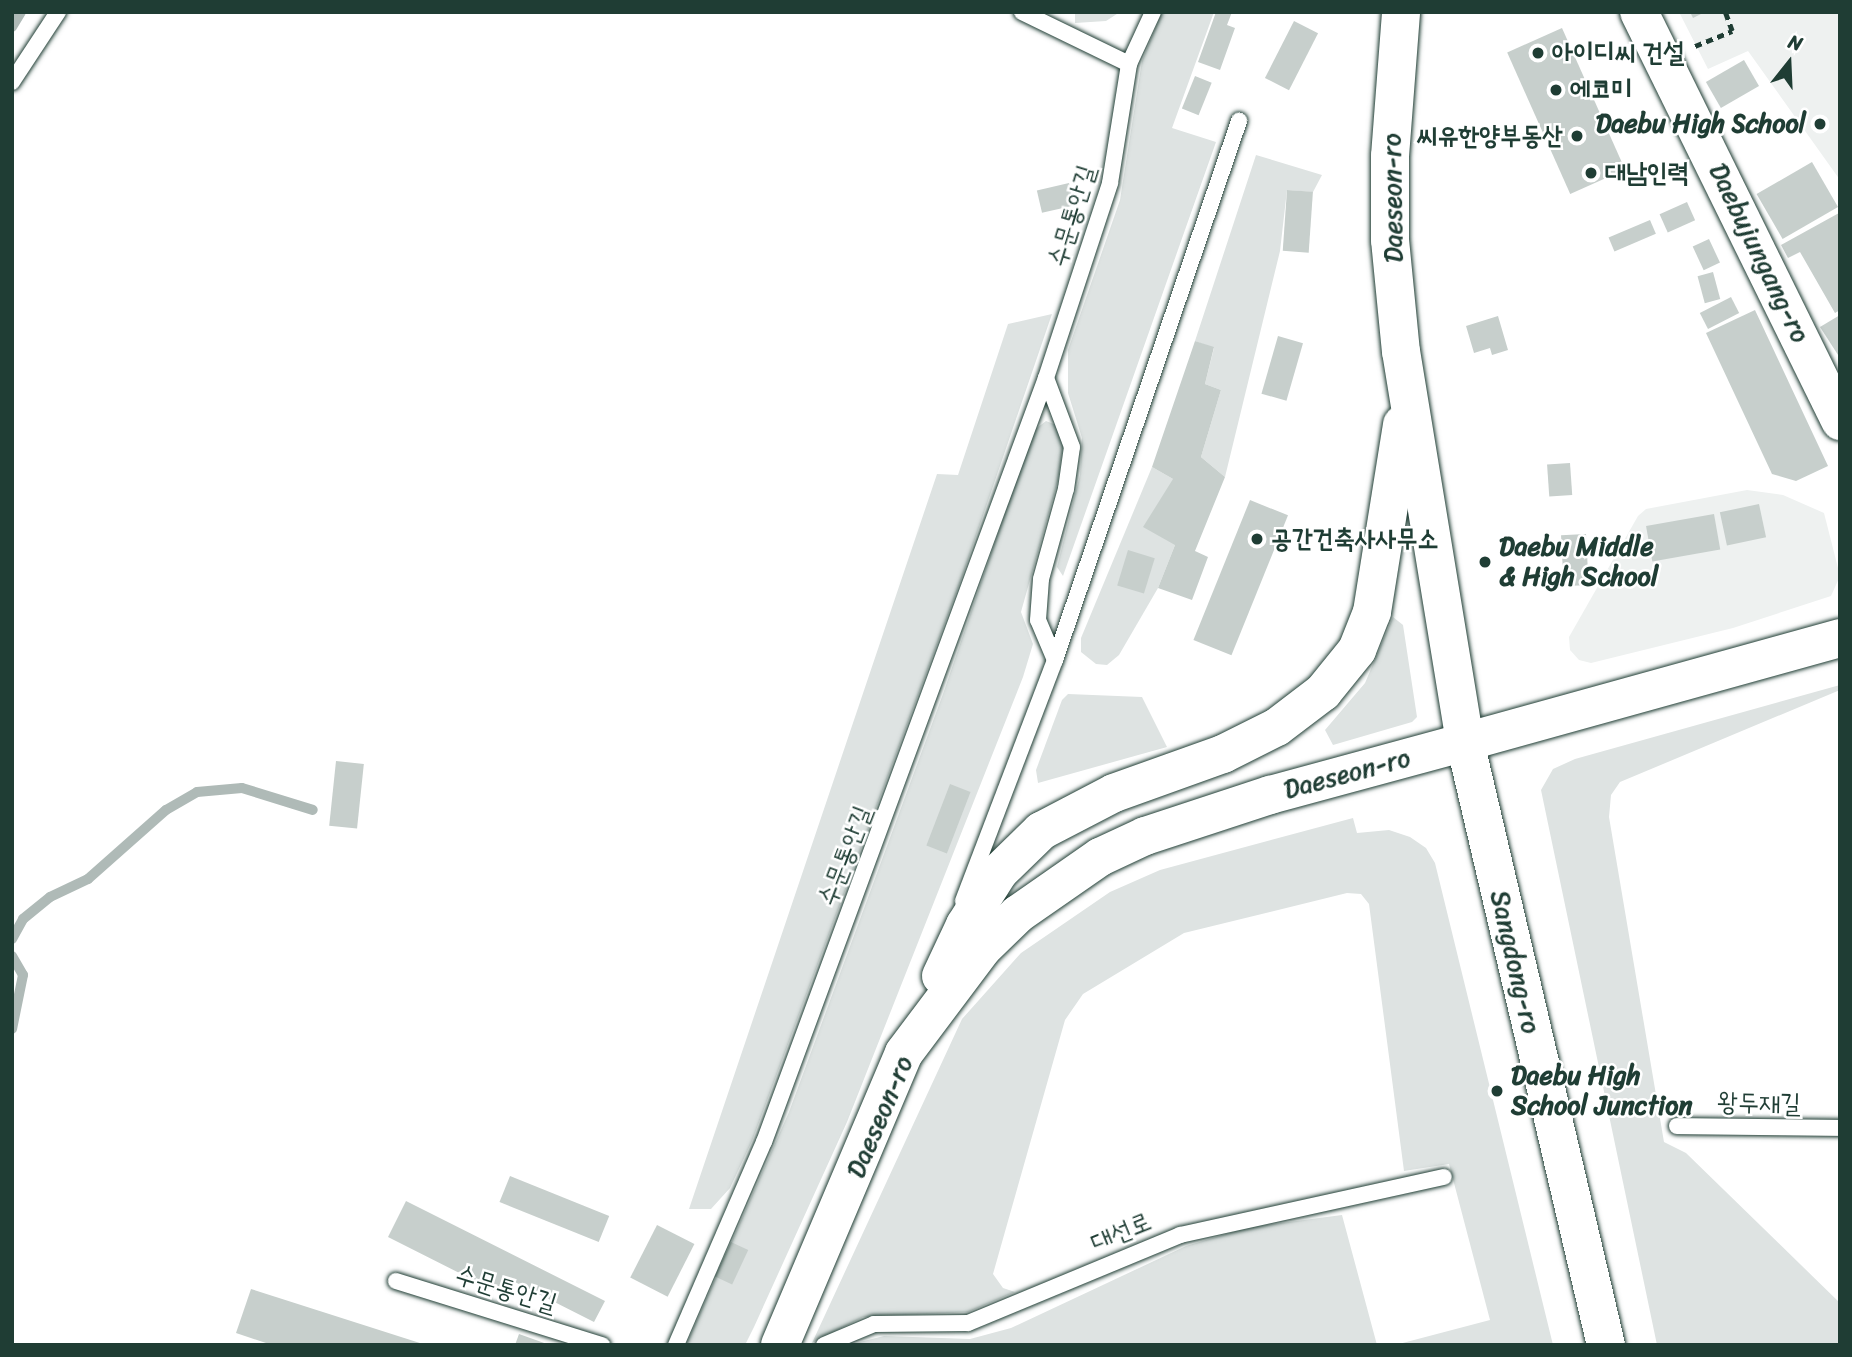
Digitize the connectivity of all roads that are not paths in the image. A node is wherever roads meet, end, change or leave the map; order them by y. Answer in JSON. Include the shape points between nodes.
{"nodes":[{"id":1,"x":58,"y":12,"type":"edge"},
{"id":2,"x":1022,"y":12,"type":"edge"},
{"id":3,"x":1153,"y":12,"type":"edge"},
{"id":4,"x":1401,"y":12,"type":"edge"},
{"id":5,"x":1639,"y":12,"type":"edge"},
{"id":6,"x":1129,"y":64,"type":"junction"},
{"id":7,"x":12,"y":82,"type":"edge"},
{"id":8,"x":1239,"y":121,"type":"dead end"},
{"id":9,"x":1046,"y":378,"type":"junction"},
{"id":10,"x":1407,"y":391,"type":"junction"},
{"id":11,"x":1840,"y":421,"type":"edge"},
{"id":12,"x":1840,"y":638,"type":"edge"},
{"id":13,"x":1055,"y":660,"type":"junction"},
{"id":14,"x":1465,"y":742,"type":"junction"},
{"id":15,"x":904,"y":1053,"type":"junction"},
{"id":16,"x":1677,"y":1126,"type":"dead end"},
{"id":17,"x":1840,"y":1128,"type":"edge"},
{"id":18,"x":1444,"y":1177,"type":"dead end"},
{"id":19,"x":396,"y":1281,"type":"dead end"},
{"id":20,"x":1597,"y":1336,"type":"edge"},
{"id":21,"x":602,"y":1345,"type":"edge"},
{"id":22,"x":676,"y":1345,"type":"edge"},
{"id":23,"x":780,"y":1345,"type":"edge"},
{"id":24,"x":824,"y":1345,"type":"edge"}],
"edges":[{"from":1,"to":7,"type":"lane"},
{"from":2,"to":6,"type":"lane"},
{"from":3,"to":6,"type":"lane","name":"수문통안길"},
{"from":4,"to":10,"type":"street","name":"Daeseon-ro","via":[[1390,156],[1390,240]]},
{"from":5,"to":11,"type":"street","name":"Daebujungang-ro"},
{"from":6,"to":9,"type":"lane","name":"수문통안길","via":[[1110,183]]},
{"from":8,"to":13,"type":"lane"},
{"from":9,"to":13,"type":"lane","via":[[1072,447],[1066,489],[1041,579],[1038,620]]},
{"from":9,"to":22,"type":"lane","name":"수문통안길","via":[[764,1142]]},
{"from":10,"to":14,"type":"street","name":"Daeseon-ro"},
{"from":10,"to":15,"type":"street","via":[[1372,612],[1357,650],[1323,692],[1277,727],[1223,754],[1114,793],[1041,831],[999,872],[965,925]]},
{"from":12,"to":14,"type":"street"},
{"from":13,"to":15,"type":"lane"},
{"from":14,"to":15,"type":"street","name":"Daeseon-ro","via":[[1270,795],[1145,836],[1100,857],[1018,914],[982,949]]},
{"from":14,"to":20,"type":"street","name":"Sangdong-ro"},
{"from":15,"to":23,"type":"street","name":"Daeseon-ro"},
{"from":16,"to":17,"type":"lane","name":"왕두재길"},
{"from":18,"to":24,"type":"lane","name":"대선로","via":[[1180,1235],[968,1323],[874,1324]]},
{"from":19,"to":21,"type":"lane","name":"수문통안길"}]}
